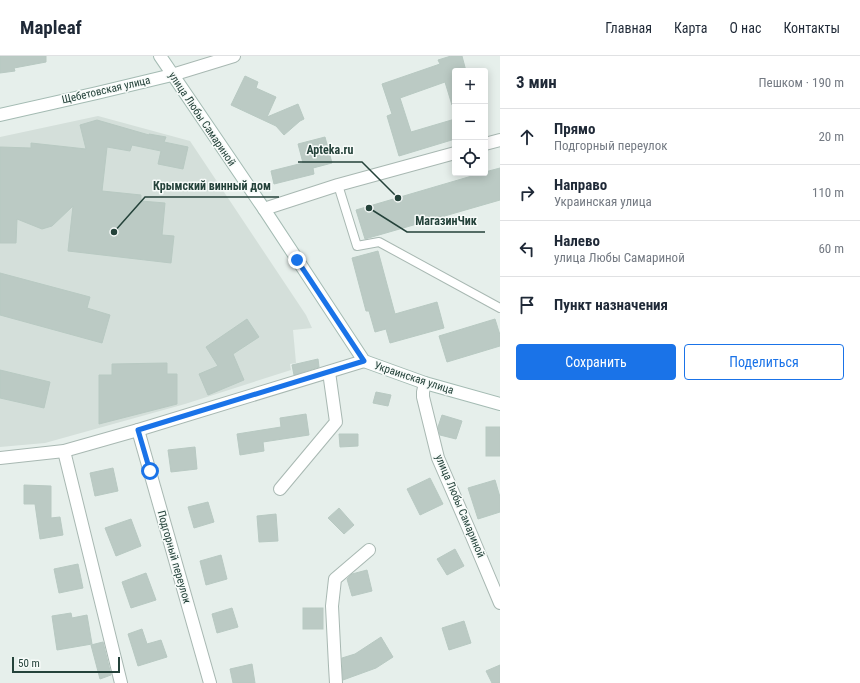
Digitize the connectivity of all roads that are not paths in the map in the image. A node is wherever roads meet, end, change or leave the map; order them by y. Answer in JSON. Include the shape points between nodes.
{"nodes":[{"id":1,"x":160,"y":56,"type":"edge"},
{"id":2,"x":234,"y":56,"type":"edge"},
{"id":3,"x":172,"y":75,"type":"junction"},
{"id":4,"x":0,"y":115,"type":"edge"},
{"id":5,"x":500,"y":140,"type":"edge"},
{"id":6,"x":488,"y":143,"type":"edge"},
{"id":7,"x":452,"y":153,"type":"edge"},
{"id":8,"x":338,"y":184,"type":"junction"},
{"id":9,"x":264,"y":209,"type":"junction"},
{"id":10,"x":500,"y":308,"type":"edge"},
{"id":11,"x":364,"y":361,"type":"junction"},
{"id":12,"x":329,"y":372,"type":"junction"},
{"id":13,"x":425,"y":384,"type":"junction"},
{"id":14,"x":500,"y":404,"type":"edge"},
{"id":15,"x":138,"y":430,"type":"junction"},
{"id":16,"x":64,"y":451,"type":"junction"},
{"id":17,"x":0,"y":458,"type":"edge"},
{"id":18,"x":280,"y":489,"type":"dead end"},
{"id":19,"x":369,"y":550,"type":"dead end"},
{"id":20,"x":500,"y":603,"type":"edge"},
{"id":21,"x":120,"y":683,"type":"edge"},
{"id":22,"x":210,"y":683,"type":"edge"},
{"id":23,"x":336,"y":683,"type":"edge"}],
"edges":[{"from":1,"to":3,"type":"street","name":"улица Любы Самариной"},
{"from":2,"to":3,"type":"street","name":"Щебетовская улица"},
{"from":3,"to":4,"type":"street","name":"Щебетовская улица"},
{"from":3,"to":9,"type":"street","name":"улица Любы Самариной"},
{"from":5,"to":6,"type":"street"},
{"from":7,"to":8,"type":"street"},
{"from":8,"to":9,"type":"street"},
{"from":8,"to":10,"type":"lane","via":[[357,246],[379,242]]},
{"from":9,"to":11,"type":"street","name":"улица Любы Самариной"},
{"from":11,"to":12,"type":"street","name":"Украинская улица"},
{"from":11,"to":13,"type":"street","name":"Украинская улица"},
{"from":12,"to":15,"type":"street","name":"Украинская улица"},
{"from":12,"to":18,"type":"street","via":[[336,422]]},
{"from":13,"to":14,"type":"street","name":"Украинская улица"},
{"from":13,"to":20,"type":"street","name":"улица Любы Самариной","via":[[423,398],[438,458]]},
{"from":15,"to":16,"type":"street","name":"Украинская улица"},
{"from":15,"to":22,"type":"street","name":"Подгорный переулок"},
{"from":16,"to":17,"type":"street","name":"Украинская улица"},
{"from":16,"to":21,"type":"street"},
{"from":19,"to":23,"type":"street","via":[[335,579],[332,606]]}]}
